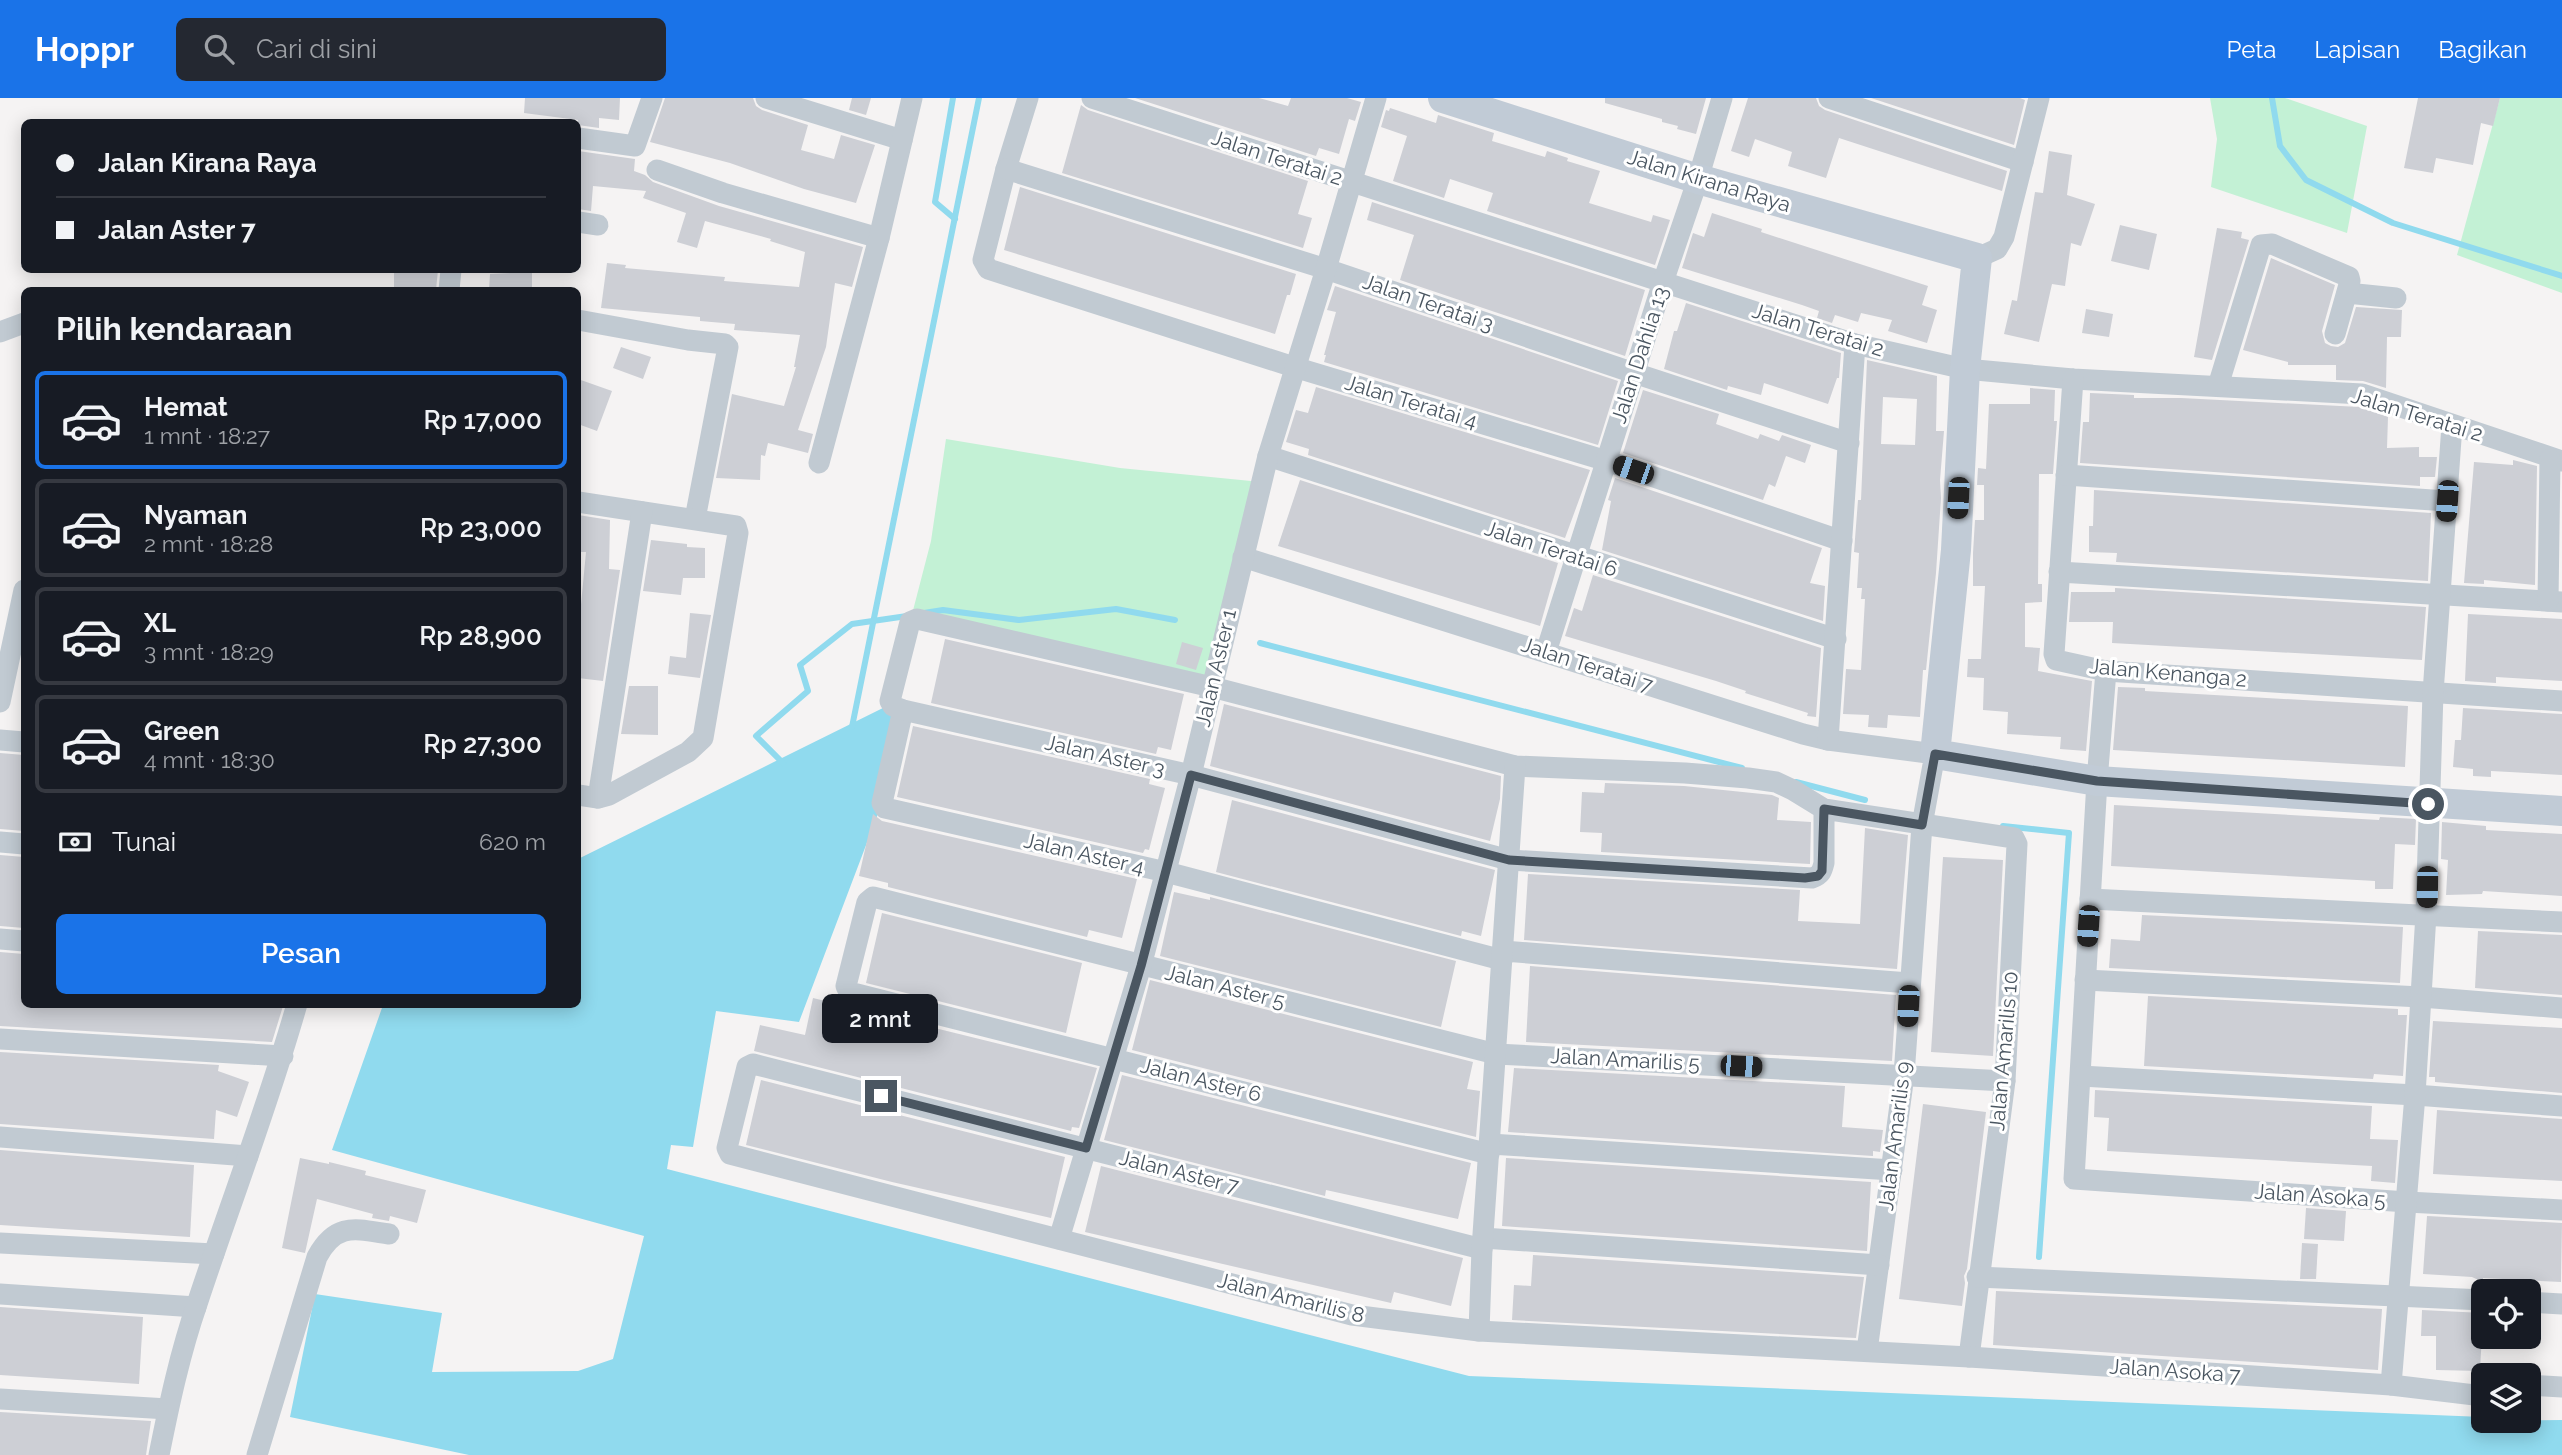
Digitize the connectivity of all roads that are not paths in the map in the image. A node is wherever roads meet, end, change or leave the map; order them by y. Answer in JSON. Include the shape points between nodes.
{"nodes":[{"id":1,"x":766,"y":98,"type":"edge"},
{"id":2,"x":912,"y":98,"type":"edge"},
{"id":3,"x":1028,"y":98,"type":"edge"},
{"id":4,"x":1093,"y":98,"type":"edge"},
{"id":5,"x":1376,"y":98,"type":"edge"},
{"id":6,"x":1443,"y":98,"type":"edge"},
{"id":7,"x":1722,"y":98,"type":"edge"},
{"id":8,"x":1829,"y":98,"type":"edge"},
{"id":9,"x":2039,"y":98,"type":"edge"},
{"id":10,"x":651,"y":104,"type":"edge"},
{"id":11,"x":581,"y":138,"type":"edge"},
{"id":12,"x":902,"y":140,"type":"junction"},
{"id":13,"x":2023,"y":162,"type":"junction"},
{"id":14,"x":1006,"y":169,"type":"junction"},
{"id":15,"x":657,"y":170,"type":"dead end"},
{"id":16,"x":1698,"y":179,"type":"junction"},
{"id":17,"x":1351,"y":182,"type":"junction"},
{"id":18,"x":879,"y":238,"type":"junction"},
{"id":19,"x":1977,"y":258,"type":"junction"},
{"id":20,"x":1326,"y":268,"type":"junction"},
{"id":21,"x":1663,"y":282,"type":"junction"},
{"id":22,"x":2347,"y":293,"type":"junction"},
{"id":23,"x":2396,"y":298,"type":"dead end"},
{"id":24,"x":581,"y":321,"type":"edge"},
{"id":25,"x":21,"y":324,"type":"edge"},
{"id":26,"x":0,"y":332,"type":"edge"},
{"id":27,"x":2335,"y":334,"type":"dead end"},
{"id":28,"x":1855,"y":344,"type":"junction"},
{"id":29,"x":1294,"y":367,"type":"junction"},
{"id":30,"x":1965,"y":369,"type":"junction"},
{"id":31,"x":1634,"y":373,"type":"junction"},
{"id":32,"x":2073,"y":379,"type":"junction"},
{"id":33,"x":2218,"y":386,"type":"junction"},
{"id":34,"x":2452,"y":425,"type":"junction"},
{"id":35,"x":1849,"y":443,"type":"junction"},
{"id":36,"x":1268,"y":456,"type":"junction"},
{"id":37,"x":2556,"y":460,"type":"edge"},
{"id":38,"x":1606,"y":461,"type":"junction"},
{"id":39,"x":819,"y":463,"type":"dead end"},
{"id":40,"x":2066,"y":475,"type":"junction"},
{"id":41,"x":2447,"y":501,"type":"junction"},
{"id":42,"x":581,"y":502,"type":"edge"},
{"id":43,"x":642,"y":512,"type":"junction"},
{"id":44,"x":695,"y":519,"type":"junction"},
{"id":45,"x":1842,"y":541,"type":"junction"},
{"id":46,"x":1243,"y":557,"type":"junction"},
{"id":47,"x":1576,"y":557,"type":"junction"},
{"id":48,"x":2059,"y":572,"type":"junction"},
{"id":49,"x":2440,"y":594,"type":"junction"},
{"id":50,"x":2555,"y":602,"type":"edge"},
{"id":51,"x":21,"y":604,"type":"edge"},
{"id":52,"x":1836,"y":639,"type":"junction"},
{"id":53,"x":1546,"y":652,"type":"junction"},
{"id":54,"x":2106,"y":671,"type":"junction"},
{"id":55,"x":1212,"y":687,"type":"junction"},
{"id":56,"x":2433,"y":693,"type":"junction"},
{"id":57,"x":2562,"y":701,"type":"edge"},
{"id":58,"x":0,"y":702,"type":"edge"},
{"id":59,"x":903,"y":710,"type":"junction"},
{"id":60,"x":0,"y":740,"type":"edge"},
{"id":61,"x":1828,"y":740,"type":"junction"},
{"id":62,"x":21,"y":742,"type":"edge"},
{"id":63,"x":1935,"y":754,"type":"junction"},
{"id":64,"x":1515,"y":765,"type":"junction"},
{"id":65,"x":1191,"y":775,"type":"junction"},
{"id":66,"x":2097,"y":781,"type":"junction"},
{"id":67,"x":588,"y":796,"type":"edge"},
{"id":68,"x":2428,"y":804,"type":"junction"},
{"id":69,"x":1824,"y":809,"type":"junction"},
{"id":70,"x":2562,"y":811,"type":"edge"},
{"id":71,"x":1922,"y":825,"type":"junction"},
{"id":72,"x":0,"y":842,"type":"edge"},
{"id":73,"x":21,"y":844,"type":"edge"},
{"id":74,"x":1509,"y":860,"type":"junction"},
{"id":75,"x":1166,"y":872,"type":"junction"},
{"id":76,"x":873,"y":897,"type":"joint"},
{"id":77,"x":2090,"y":898,"type":"junction"},
{"id":78,"x":2426,"y":914,"type":"junction"},
{"id":79,"x":2562,"y":922,"type":"edge"},
{"id":80,"x":0,"y":939,"type":"edge"},
{"id":81,"x":21,"y":941,"type":"edge"},
{"id":82,"x":1502,"y":956,"type":"junction"},
{"id":83,"x":1141,"y":966,"type":"junction"},
{"id":84,"x":2085,"y":980,"type":"junction"},
{"id":85,"x":1909,"y":982,"type":"junction"},
{"id":86,"x":2421,"y":997,"type":"junction"},
{"id":87,"x":297,"y":1008,"type":"edge"},
{"id":88,"x":2562,"y":1008,"type":"edge"},
{"id":89,"x":0,"y":1039,"type":"edge"},
{"id":90,"x":1496,"y":1054,"type":"junction"},
{"id":91,"x":283,"y":1056,"type":"junction"},
{"id":92,"x":1114,"y":1058,"type":"junction"},
{"id":93,"x":1904,"y":1074,"type":"junction"},
{"id":94,"x":2081,"y":1076,"type":"junction"},
{"id":95,"x":2005,"y":1081,"type":"junction"},
{"id":96,"x":2415,"y":1095,"type":"junction"},
{"id":97,"x":2562,"y":1106,"type":"edge"},
{"id":98,"x":0,"y":1137,"type":"edge"},
{"id":99,"x":1086,"y":1148,"type":"junction"},
{"id":100,"x":1489,"y":1149,"type":"junction"},
{"id":101,"x":730,"y":1154,"type":"joint"},
{"id":102,"x":248,"y":1156,"type":"junction"},
{"id":103,"x":1892,"y":1170,"type":"junction"},
{"id":104,"x":2407,"y":1202,"type":"junction"},
{"id":105,"x":2562,"y":1210,"type":"edge"},
{"id":106,"x":389,"y":1234,"type":"dead end"},
{"id":107,"x":1059,"y":1239,"type":"junction"},
{"id":108,"x":0,"y":1243,"type":"edge"},
{"id":109,"x":1483,"y":1243,"type":"junction"},
{"id":110,"x":214,"y":1254,"type":"junction"},
{"id":111,"x":1879,"y":1265,"type":"junction"},
{"id":112,"x":1978,"y":1277,"type":"junction"},
{"id":113,"x":0,"y":1294,"type":"edge"},
{"id":114,"x":2399,"y":1296,"type":"junction"},
{"id":115,"x":2471,"y":1299,"type":"edge"},
{"id":116,"x":2541,"y":1303,"type":"edge"},
{"id":117,"x":2562,"y":1304,"type":"edge"},
{"id":118,"x":196,"y":1307,"type":"junction"},
{"id":119,"x":1479,"y":1331,"type":"junction"},
{"id":120,"x":1867,"y":1351,"type":"junction"},
{"id":121,"x":1969,"y":1357,"type":"junction"},
{"id":122,"x":2391,"y":1385,"type":"junction"},
{"id":123,"x":2541,"y":1386,"type":"edge"},
{"id":124,"x":2562,"y":1387,"type":"edge"},
{"id":125,"x":2471,"y":1395,"type":"edge"},
{"id":126,"x":0,"y":1399,"type":"edge"},
{"id":127,"x":168,"y":1409,"type":"junction"},
{"id":128,"x":159,"y":1455,"type":"edge"},
{"id":129,"x":257,"y":1455,"type":"edge"}],
"edges":[{"from":1,"to":12,"type":"street"},
{"from":2,"to":12,"type":"street"},
{"from":3,"to":14,"type":"street"},
{"from":4,"to":17,"type":"street","name":"Jalan Teratai 2"},
{"from":5,"to":17,"type":"street","name":"Jalan Aster 1"},
{"from":6,"to":16,"type":"street","name":"Jalan Kirana Raya"},
{"from":7,"to":16,"type":"street","name":"Jalan Dahlia 13"},
{"from":8,"to":13,"type":"street"},
{"from":9,"to":13,"type":"street"},
{"from":10,"to":11,"type":"street","via":[[635,146]]},
{"from":12,"to":18,"type":"street"},
{"from":13,"to":19,"type":"street","via":[[2004,237],[1997,248]]},
{"from":14,"to":20,"type":"street","name":"Jalan Teratai 3"},
{"from":14,"to":29,"type":"street","name":"Jalan Teratai 4","via":[[984,260],[988,268]]},
{"from":15,"to":18,"type":"street"},
{"from":16,"to":19,"type":"street","name":"Jalan Kirana Raya"},
{"from":16,"to":21,"type":"street","name":"Jalan Dahlia 13"},
{"from":17,"to":20,"type":"street","name":"Jalan Aster 1"},
{"from":17,"to":21,"type":"street","name":"Jalan Teratai 2"},
{"from":18,"to":39,"type":"street"},
{"from":19,"to":30,"type":"street"},
{"from":20,"to":29,"type":"street","name":"Jalan Aster 1"},
{"from":20,"to":31,"type":"street","name":"Jalan Teratai 3"},
{"from":21,"to":28,"type":"street","name":"Jalan Teratai 2"},
{"from":21,"to":31,"type":"street","name":"Jalan Dahlia 13"},
{"from":22,"to":23,"type":"street"},
{"from":22,"to":27,"type":"street"},
{"from":22,"to":33,"type":"street","via":[[2350,281],[2345,274],[2272,244],[2262,245]]},
{"from":24,"to":44,"type":"street","via":[[728,347]]},
{"from":25,"to":26,"type":"street"},
{"from":28,"to":30,"type":"street","name":"Jalan Teratai 2"},
{"from":28,"to":35,"type":"street"},
{"from":29,"to":36,"type":"street","name":"Jalan Aster 1"},
{"from":29,"to":38,"type":"street","name":"Jalan Teratai 4"},
{"from":30,"to":32,"type":"street","name":"Jalan Teratai 2"},
{"from":30,"to":63,"type":"street","via":[[1956,550]]},
{"from":31,"to":35,"type":"street","name":"Jalan Teratai 3"},
{"from":31,"to":38,"type":"street","name":"Jalan Dahlia 13"},
{"from":32,"to":33,"type":"street","name":"Jalan Teratai 2"},
{"from":32,"to":40,"type":"street","name":"Jalan Kenanga 2"},
{"from":33,"to":34,"type":"street","name":"Jalan Teratai 2","via":[[2362,394]]},
{"from":34,"to":37,"type":"street","name":"Jalan Teratai 2"},
{"from":34,"to":41,"type":"street"},
{"from":35,"to":45,"type":"street"},
{"from":36,"to":46,"type":"street","name":"Jalan Aster 1"},
{"from":36,"to":47,"type":"street","name":"Jalan Teratai 6"},
{"from":37,"to":50,"type":"street"},
{"from":38,"to":45,"type":"street","name":"Jalan Teratai 4"},
{"from":38,"to":47,"type":"street","name":"Jalan Dahlia 13"},
{"from":40,"to":41,"type":"street"},
{"from":40,"to":48,"type":"street","name":"Jalan Kenanga 2"},
{"from":41,"to":49,"type":"street"},
{"from":42,"to":43,"type":"street"},
{"from":43,"to":44,"type":"street"},
{"from":43,"to":67,"type":"street"},
{"from":44,"to":67,"type":"street","via":[[736,526],[738,533],[703,738],[609,795]]},
{"from":45,"to":52,"type":"street"},
{"from":46,"to":53,"type":"street","name":"Jalan Teratai 7"},
{"from":46,"to":55,"type":"street","name":"Jalan Aster 1"},
{"from":47,"to":52,"type":"street","name":"Jalan Teratai 6"},
{"from":47,"to":53,"type":"street","name":"Jalan Dahlia 13"},
{"from":48,"to":49,"type":"street"},
{"from":48,"to":54,"type":"street","name":"Jalan Kenanga 2","via":[[2056,660]]},
{"from":49,"to":50,"type":"street"},
{"from":49,"to":56,"type":"street"},
{"from":51,"to":58,"type":"street"},
{"from":52,"to":61,"type":"street"},
{"from":53,"to":61,"type":"street","name":"Jalan Teratai 7"},
{"from":54,"to":56,"type":"street","name":"Jalan Kenanga 2"},
{"from":54,"to":66,"type":"street"},
{"from":55,"to":59,"type":"street","via":[[917,619],[910,622],[890,701]]},
{"from":55,"to":64,"type":"street"},
{"from":55,"to":65,"type":"street","name":"Jalan Aster 1"},
{"from":56,"to":57,"type":"street","name":"Jalan Kenanga 2"},
{"from":56,"to":68,"type":"street"},
{"from":59,"to":65,"type":"street","name":"Jalan Aster 3"},
{"from":59,"to":75,"type":"street","name":"Jalan Aster 4","via":[[882,803],[885,808]]},
{"from":60,"to":62,"type":"street"},
{"from":61,"to":63,"type":"street","name":"Jalan Teratai 7"},
{"from":63,"to":66,"type":"street"},
{"from":63,"to":71,"type":"street","name":"Jalan Amarilis 9"},
{"from":64,"to":69,"type":"street","via":[[1748,778],[1776,782]]},
{"from":64,"to":74,"type":"street"},
{"from":65,"to":74,"type":"street","name":"Jalan Aster 3"},
{"from":65,"to":75,"type":"street","name":"Jalan Aster 1"},
{"from":66,"to":68,"type":"street"},
{"from":66,"to":77,"type":"street"},
{"from":68,"to":70,"type":"street"},
{"from":68,"to":78,"type":"street"},
{"from":69,"to":71,"type":"street"},
{"from":69,"to":74,"type":"street","name":"Jalan Aster 3","via":[[1824,863],[1812,878]]},
{"from":71,"to":85,"type":"street","name":"Jalan Amarilis 9"},
{"from":71,"to":95,"type":"street","name":"Jalan Amarilis 10","via":[[2016,839]]},
{"from":72,"to":73,"type":"street"},
{"from":74,"to":82,"type":"street"},
{"from":75,"to":82,"type":"street","name":"Jalan Aster 4"},
{"from":75,"to":83,"type":"street","name":"Jalan Aster 1"},
{"from":76,"to":83,"type":"street","name":"Jalan Aster 5"},
{"from":76,"to":92,"type":"street","name":"Jalan Aster 6","via":[[867,902],[846,986],[849,992]]},
{"from":77,"to":78,"type":"street"},
{"from":77,"to":84,"type":"street"},
{"from":78,"to":79,"type":"street"},
{"from":78,"to":86,"type":"street"},
{"from":80,"to":81,"type":"street"},
{"from":82,"to":85,"type":"street","name":"Jalan Aster 4"},
{"from":82,"to":90,"type":"street"},
{"from":83,"to":90,"type":"street","name":"Jalan Aster 5"},
{"from":83,"to":92,"type":"street","name":"Jalan Aster 1"},
{"from":84,"to":86,"type":"street"},
{"from":84,"to":94,"type":"street"},
{"from":85,"to":93,"type":"street","name":"Jalan Amarilis 9"},
{"from":86,"to":88,"type":"street"},
{"from":86,"to":96,"type":"street"},
{"from":87,"to":91,"type":"street"},
{"from":89,"to":91,"type":"street"},
{"from":90,"to":93,"type":"street","name":"Jalan Amarilis 5"},
{"from":90,"to":100,"type":"street"},
{"from":91,"to":102,"type":"street"},
{"from":92,"to":99,"type":"street","name":"Jalan Aster 1"},
{"from":92,"to":100,"type":"street","name":"Jalan Aster 6"},
{"from":93,"to":95,"type":"street","name":"Jalan Amarilis 5"},
{"from":93,"to":103,"type":"street","name":"Jalan Amarilis 9"},
{"from":94,"to":96,"type":"street"},
{"from":94,"to":104,"type":"street","name":"Jalan Asoka 5","via":[[2074,1175],[2079,1180]]},
{"from":95,"to":112,"type":"street","name":"Jalan Amarilis 10"},
{"from":96,"to":97,"type":"street"},
{"from":96,"to":104,"type":"street"},
{"from":98,"to":102,"type":"street"},
{"from":99,"to":101,"type":"street","name":"Jalan Aster 7","via":[[753,1064],[747,1067],[727,1148]]},
{"from":99,"to":107,"type":"street","name":"Jalan Aster 1"},
{"from":99,"to":109,"type":"street","name":"Jalan Aster 7"},
{"from":100,"to":103,"type":"street","name":"Jalan Aster 6"},
{"from":100,"to":109,"type":"street"},
{"from":101,"to":107,"type":"street","name":"Jalan Amarilis 8"},
{"from":102,"to":110,"type":"street"},
{"from":103,"to":111,"type":"street","name":"Jalan Amarilis 9"},
{"from":104,"to":105,"type":"street","name":"Jalan Asoka 5"},
{"from":104,"to":114,"type":"street"},
{"from":106,"to":129,"type":"street","via":[[353,1229],[338,1232],[325,1242]]},
{"from":107,"to":119,"type":"street","name":"Jalan Amarilis 8","via":[[1352,1315]]},
{"from":108,"to":110,"type":"street"},
{"from":109,"to":111,"type":"street","name":"Jalan Aster 7"},
{"from":109,"to":119,"type":"street"},
{"from":110,"to":118,"type":"street"},
{"from":111,"to":120,"type":"street","name":"Jalan Amarilis 9"},
{"from":112,"to":114,"type":"street"},
{"from":112,"to":121,"type":"street","name":"Jalan Amarilis 10"},
{"from":113,"to":118,"type":"street"},
{"from":114,"to":115,"type":"street"},
{"from":114,"to":122,"type":"street"},
{"from":116,"to":117,"type":"street"},
{"from":118,"to":127,"type":"street"},
{"from":119,"to":120,"type":"street","name":"Jalan Amarilis 8"},
{"from":120,"to":121,"type":"street","name":"Jalan Asoka 7"},
{"from":121,"to":122,"type":"street","name":"Jalan Asoka 7"},
{"from":122,"to":125,"type":"street","name":"Jalan Asoka 7"},
{"from":123,"to":124,"type":"street"},
{"from":126,"to":127,"type":"street"},
{"from":127,"to":128,"type":"street"}]}
